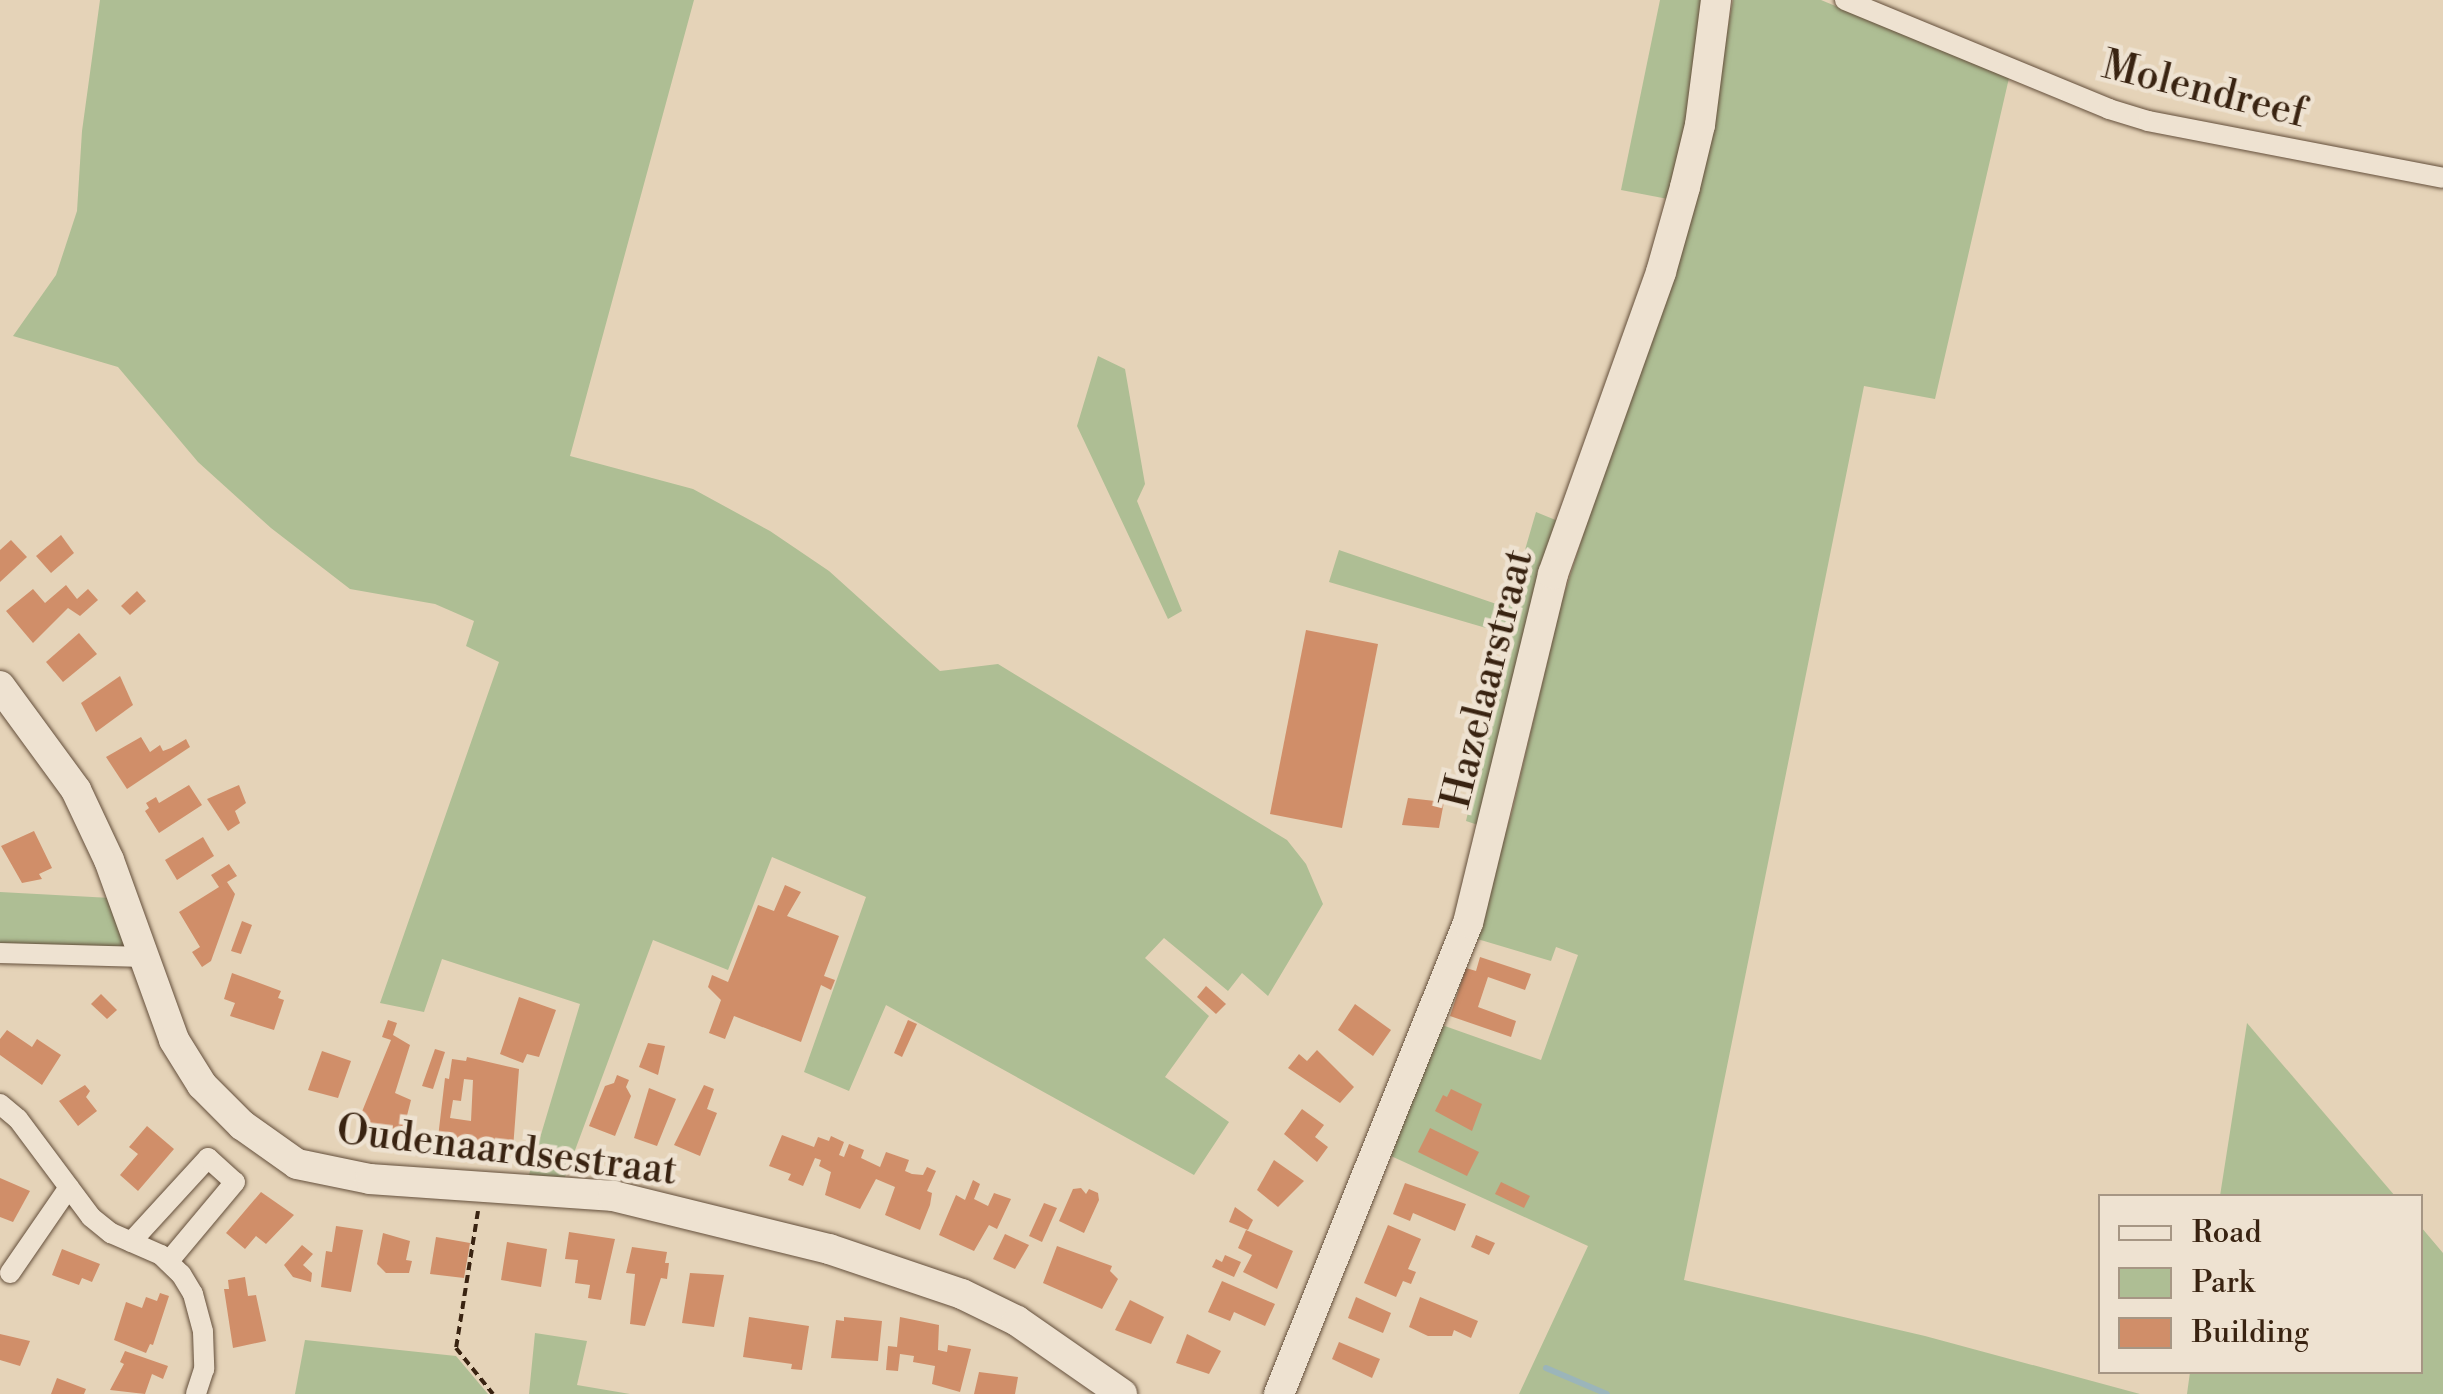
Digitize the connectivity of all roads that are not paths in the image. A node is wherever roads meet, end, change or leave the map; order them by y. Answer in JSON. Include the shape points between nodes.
{"nodes":[{"id":1,"x":1716,"y":0,"type":"edge"},
{"id":2,"x":1845,"y":0,"type":"edge"},
{"id":3,"x":2443,"y":178,"type":"edge"},
{"id":4,"x":0,"y":686,"type":"edge"},
{"id":5,"x":0,"y":953,"type":"edge"},
{"id":6,"x":144,"y":956,"type":"junction"},
{"id":7,"x":0,"y":1104,"type":"edge"},
{"id":8,"x":69,"y":1187,"type":"junction"},
{"id":9,"x":131,"y":1242,"type":"junction"},
{"id":10,"x":168,"y":1262,"type":"junction"},
{"id":11,"x":10,"y":1273,"type":"dead end"},
{"id":12,"x":1290,"y":1364,"type":"junction"},
{"id":13,"x":196,"y":1394,"type":"edge"},
{"id":14,"x":1122,"y":1394,"type":"edge"},
{"id":15,"x":1264,"y":1394,"type":"edge"},
{"id":16,"x":1279,"y":1394,"type":"edge"}],
"edges":[{"from":1,"to":12,"type":"street","name":"Hazelaarstraat","via":[[1685,188],[1552,574],[1468,923]]},
{"from":2,"to":3,"type":"street","name":"Molendreef","via":[[2148,121]]},
{"from":4,"to":6,"type":"street","name":"Oudenaardsestraat","via":[[76,790]]},
{"from":5,"to":6,"type":"street"},
{"from":6,"to":14,"type":"street","name":"Oudenaardsestraat","via":[[174,1040],[202,1086],[297,1164],[331,1173],[613,1196],[743,1226],[910,1274],[1016,1322]]},
{"from":7,"to":8,"type":"street"},
{"from":8,"to":9,"type":"street","via":[[91,1216]]},
{"from":8,"to":11,"type":"street"},
{"from":9,"to":10,"type":"street"},
{"from":9,"to":10,"type":"street","via":[[208,1158],[235,1182]]},
{"from":10,"to":13,"type":"street","via":[[193,1294],[203,1332],[204,1368]]},
{"from":12,"to":15,"type":"street","name":"Hazelaarstraat"},
{"from":12,"to":16,"type":"street","name":"Hazelaarstraat"}]}
